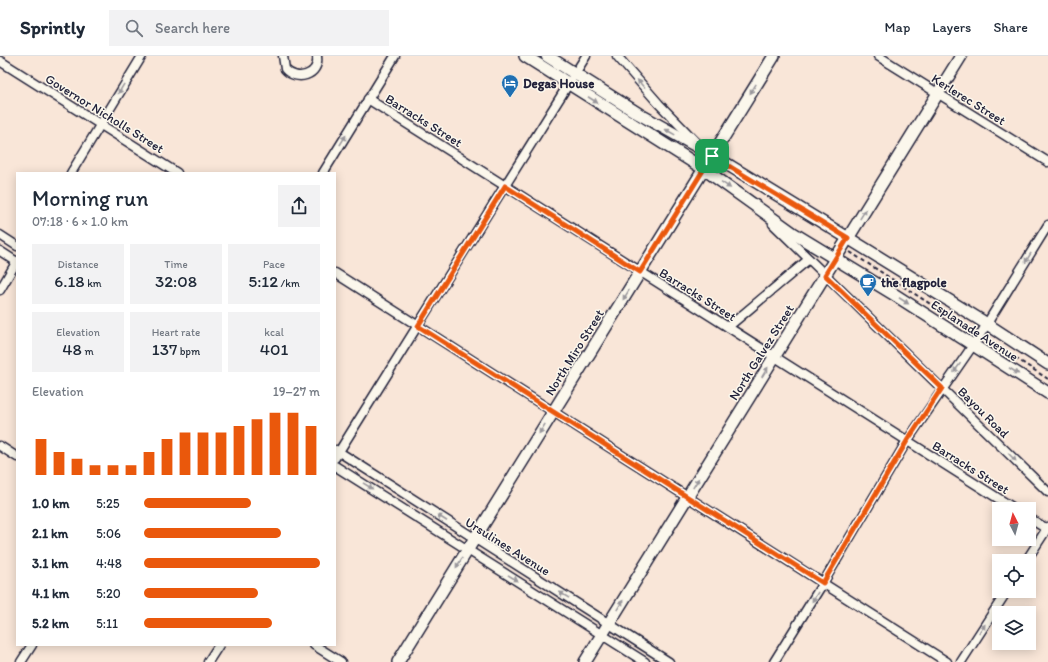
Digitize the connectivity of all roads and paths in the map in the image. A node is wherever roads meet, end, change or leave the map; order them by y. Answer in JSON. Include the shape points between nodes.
{"nodes":[{"id":1,"x":142,"y":56,"type":"edge"},
{"id":2,"x":283,"y":56,"type":"edge"},
{"id":3,"x":317,"y":56,"type":"edge"},
{"id":4,"x":395,"y":56,"type":"edge"},
{"id":5,"x":525,"y":56,"type":"edge"},
{"id":6,"x":547,"y":56,"type":"edge"},
{"id":7,"x":586,"y":56,"type":"edge"},
{"id":8,"x":617,"y":56,"type":"edge"},
{"id":9,"x":774,"y":56,"type":"edge"},
{"id":10,"x":878,"y":56,"type":"edge"},
{"id":11,"x":961,"y":56,"type":"edge"},
{"id":12,"x":0,"y":61,"type":"edge"},
{"id":13,"x":574,"y":74,"type":"junction"},
{"id":14,"x":568,"y":84,"type":"junction"},
{"id":15,"x":938,"y":93,"type":"junction"},
{"id":16,"x":368,"y":99,"type":"junction"},
{"id":17,"x":100,"y":124,"type":"junction"},
{"id":18,"x":710,"y":154,"type":"junction"},
{"id":19,"x":1048,"y":162,"type":"edge"},
{"id":20,"x":704,"y":169,"type":"junction"},
{"id":21,"x":72,"y":172,"type":"edge"},
{"id":22,"x":175,"y":172,"type":"edge"},
{"id":23,"x":324,"y":172,"type":"edge"},
{"id":24,"x":505,"y":186,"type":"junction"},
{"id":25,"x":764,"y":214,"type":"junction"},
{"id":26,"x":1048,"y":225,"type":"edge"},
{"id":27,"x":0,"y":235,"type":"edge"},
{"id":28,"x":845,"y":243,"type":"junction"},
{"id":29,"x":16,"y":245,"type":"edge"},
{"id":30,"x":0,"y":251,"type":"edge"},
{"id":31,"x":835,"y":258,"type":"junction"},
{"id":32,"x":809,"y":259,"type":"junction"},
{"id":33,"x":16,"y":261,"type":"edge"},
{"id":34,"x":16,"y":264,"type":"edge"},
{"id":35,"x":640,"y":272,"type":"junction"},
{"id":36,"x":336,"y":274,"type":"edge"},
{"id":37,"x":825,"y":275,"type":"junction"},
{"id":38,"x":0,"y":290,"type":"edge"},
{"id":39,"x":987,"y":324,"type":"junction"},
{"id":40,"x":418,"y":326,"type":"junction"},
{"id":41,"x":728,"y":327,"type":"junction"},
{"id":42,"x":970,"y":329,"type":"junction"},
{"id":43,"x":967,"y":332,"type":"dead end"},
{"id":44,"x":980,"y":336,"type":"junction"},
{"id":45,"x":974,"y":345,"type":"junction"},
{"id":46,"x":774,"y":357,"type":"junction"},
{"id":47,"x":1048,"y":364,"type":"edge"},
{"id":48,"x":1048,"y":379,"type":"edge"},
{"id":49,"x":942,"y":388,"type":"junction"},
{"id":50,"x":1048,"y":393,"type":"edge"},
{"id":51,"x":553,"y":412,"type":"junction"},
{"id":52,"x":907,"y":441,"type":"junction"},
{"id":53,"x":0,"y":446,"type":"edge"},
{"id":54,"x":336,"y":453,"type":"edge"},
{"id":55,"x":16,"y":456,"type":"edge"},
{"id":56,"x":336,"y":467,"type":"edge"},
{"id":57,"x":1048,"y":492,"type":"edge"},
{"id":58,"x":687,"y":497,"type":"junction"},
{"id":59,"x":1004,"y":502,"type":"edge"},
{"id":60,"x":1036,"y":522,"type":"edge"},
{"id":61,"x":1047,"y":528,"type":"edge"},
{"id":62,"x":474,"y":538,"type":"junction"},
{"id":63,"x":468,"y":550,"type":"junction"},
{"id":64,"x":1030,"y":554,"type":"edge"},
{"id":65,"x":823,"y":583,"type":"junction"},
{"id":66,"x":1002,"y":598,"type":"edge"},
{"id":67,"x":609,"y":623,"type":"junction"},
{"id":68,"x":602,"y":634,"type":"junction"},
{"id":69,"x":31,"y":646,"type":"edge"},
{"id":70,"x":218,"y":646,"type":"edge"},
{"id":71,"x":316,"y":646,"type":"edge"},
{"id":72,"x":21,"y":662,"type":"edge"},
{"id":73,"x":208,"y":662,"type":"edge"},
{"id":74,"x":341,"y":662,"type":"edge"},
{"id":75,"x":398,"y":662,"type":"edge"},
{"id":76,"x":585,"y":662,"type":"edge"},
{"id":77,"x":645,"y":662,"type":"edge"},
{"id":78,"x":669,"y":662,"type":"edge"},
{"id":79,"x":774,"y":662,"type":"edge"},
{"id":80,"x":947,"y":662,"type":"edge"},
{"id":81,"x":961,"y":662,"type":"edge"}],
"edges":[{"from":1,"to":17,"type":"street","one_way":true},
{"from":2,"to":3,"type":"street","via":[[285,68],[293,76],[298,77],[313,71]]},
{"from":4,"to":16,"type":"street"},
{"from":5,"to":14,"type":"street","name":"Esplanade Avenue"},
{"from":6,"to":13,"type":"street","name":"Esplanade Avenue"},
{"from":7,"to":13,"type":"street"},
{"from":18,"to":8,"type":"street","one_way":true,"via":[[659,104]]},
{"from":9,"to":18,"type":"street","name":"North Miro Street","one_way":true},
{"from":10,"to":15,"type":"street","name":"Kerlerec Street"},
{"from":11,"to":15,"type":"street","name":"North Galvez Street"},
{"from":12,"to":17,"type":"street","name":"Governor Nicholls Street"},
{"from":13,"to":14,"type":"street"},
{"from":18,"to":13,"type":"street","name":"Esplanade Avenue","one_way":true},
{"from":14,"to":20,"type":"street","name":"Esplanade Avenue","one_way":true},
{"from":14,"to":24,"type":"street"},
{"from":15,"to":19,"type":"street","name":"Kerlerec Street"},
{"from":28,"to":15,"type":"street","name":"North Galvez Street","one_way":true},
{"from":23,"to":16,"type":"street","one_way":true},
{"from":16,"to":24,"type":"street","name":"Barracks Street"},
{"from":17,"to":21,"type":"street"},
{"from":17,"to":22,"type":"street","name":"Governor Nicholls Street"},
{"from":18,"to":20,"type":"street","name":"North Miro Street"},
{"from":18,"to":28,"type":"street","name":"Esplanade Avenue"},
{"from":20,"to":25,"type":"street","name":"Esplanade Avenue","one_way":true},
{"from":20,"to":35,"type":"street","name":"North Miro Street"},
{"from":24,"to":35,"type":"street","name":"Barracks Street"},
{"from":24,"to":40,"type":"street"},
{"from":25,"to":31,"type":"street","name":"Esplanade Avenue"},
{"from":25,"to":32,"type":"street","name":"Bayou Road"},
{"from":26,"to":39,"type":"street","one_way":true},
{"from":27,"to":29,"type":"street"},
{"from":28,"to":31,"type":"street","name":"North Galvez Street"},
{"from":28,"to":39,"type":"street","name":"Esplanade Avenue"},
{"from":28,"to":42,"type":"path"},
{"from":30,"to":33,"type":"street"},
{"from":31,"to":37,"type":"street","name":"North Galvez Street"},
{"from":31,"to":45,"type":"street","name":"Esplanade Avenue","one_way":true},
{"from":32,"to":37,"type":"street","name":"Bayou Road"},
{"from":32,"to":41,"type":"street"},
{"from":34,"to":38,"type":"street"},
{"from":35,"to":41,"type":"street","name":"Barracks Street"},
{"from":35,"to":51,"type":"street","name":"North Miro Street","one_way":true},
{"from":36,"to":40,"type":"street"},
{"from":37,"to":46,"type":"street","name":"North Galvez Street"},
{"from":37,"to":49,"type":"street","name":"Bayou Road"},
{"from":39,"to":44,"type":"street"},
{"from":39,"to":47,"type":"street","name":"Esplanade Avenue"},
{"from":40,"to":51,"type":"street"},
{"from":40,"to":54,"type":"street"},
{"from":41,"to":46,"type":"street","name":"Barracks Street"},
{"from":42,"to":43,"type":"path"},
{"from":42,"to":44,"type":"path"},
{"from":44,"to":45,"type":"street"},
{"from":44,"to":48,"type":"path"},
{"from":45,"to":49,"type":"street","one_way":true},
{"from":45,"to":50,"type":"street","name":"Esplanade Avenue","one_way":true},
{"from":46,"to":52,"type":"street","name":"Barracks Street"},
{"from":58,"to":46,"type":"street","name":"North Galvez Street","one_way":true},
{"from":49,"to":52,"type":"street"},
{"from":49,"to":57,"type":"street","name":"Bayou Road","one_way":true},
{"from":51,"to":58,"type":"street"},
{"from":51,"to":62,"type":"street","name":"North Miro Street","one_way":true},
{"from":52,"to":59,"type":"street","name":"Barracks Street"},
{"from":52,"to":65,"type":"street"},
{"from":53,"to":55,"type":"street"},
{"from":62,"to":54,"type":"street","name":"Ursulines Avenue","one_way":true},
{"from":56,"to":63,"type":"street","name":"Ursulines Avenue","one_way":true},
{"from":58,"to":65,"type":"street"},
{"from":67,"to":58,"type":"street","name":"North Galvez Street","one_way":true},
{"from":60,"to":61,"type":"street"},
{"from":61,"to":64,"type":"street"},
{"from":62,"to":63,"type":"street","name":"North Miro Street"},
{"from":67,"to":62,"type":"street","name":"Ursulines Avenue","one_way":true},
{"from":63,"to":68,"type":"street","name":"Ursulines Avenue","one_way":true},
{"from":63,"to":75,"type":"street","name":"North Miro Street","one_way":true},
{"from":65,"to":79,"type":"street","one_way":true},
{"from":65,"to":80,"type":"street"},
{"from":81,"to":66,"type":"street","one_way":true},
{"from":67,"to":68,"type":"street","name":"North Galvez Street"},
{"from":67,"to":78,"type":"street","name":"Ursulines Avenue"},
{"from":68,"to":76,"type":"street","name":"North Galvez Street"},
{"from":68,"to":77,"type":"street","name":"Ursulines Avenue"},
{"from":69,"to":72,"type":"street"},
{"from":70,"to":73,"type":"street"},
{"from":71,"to":74,"type":"street"}]}
